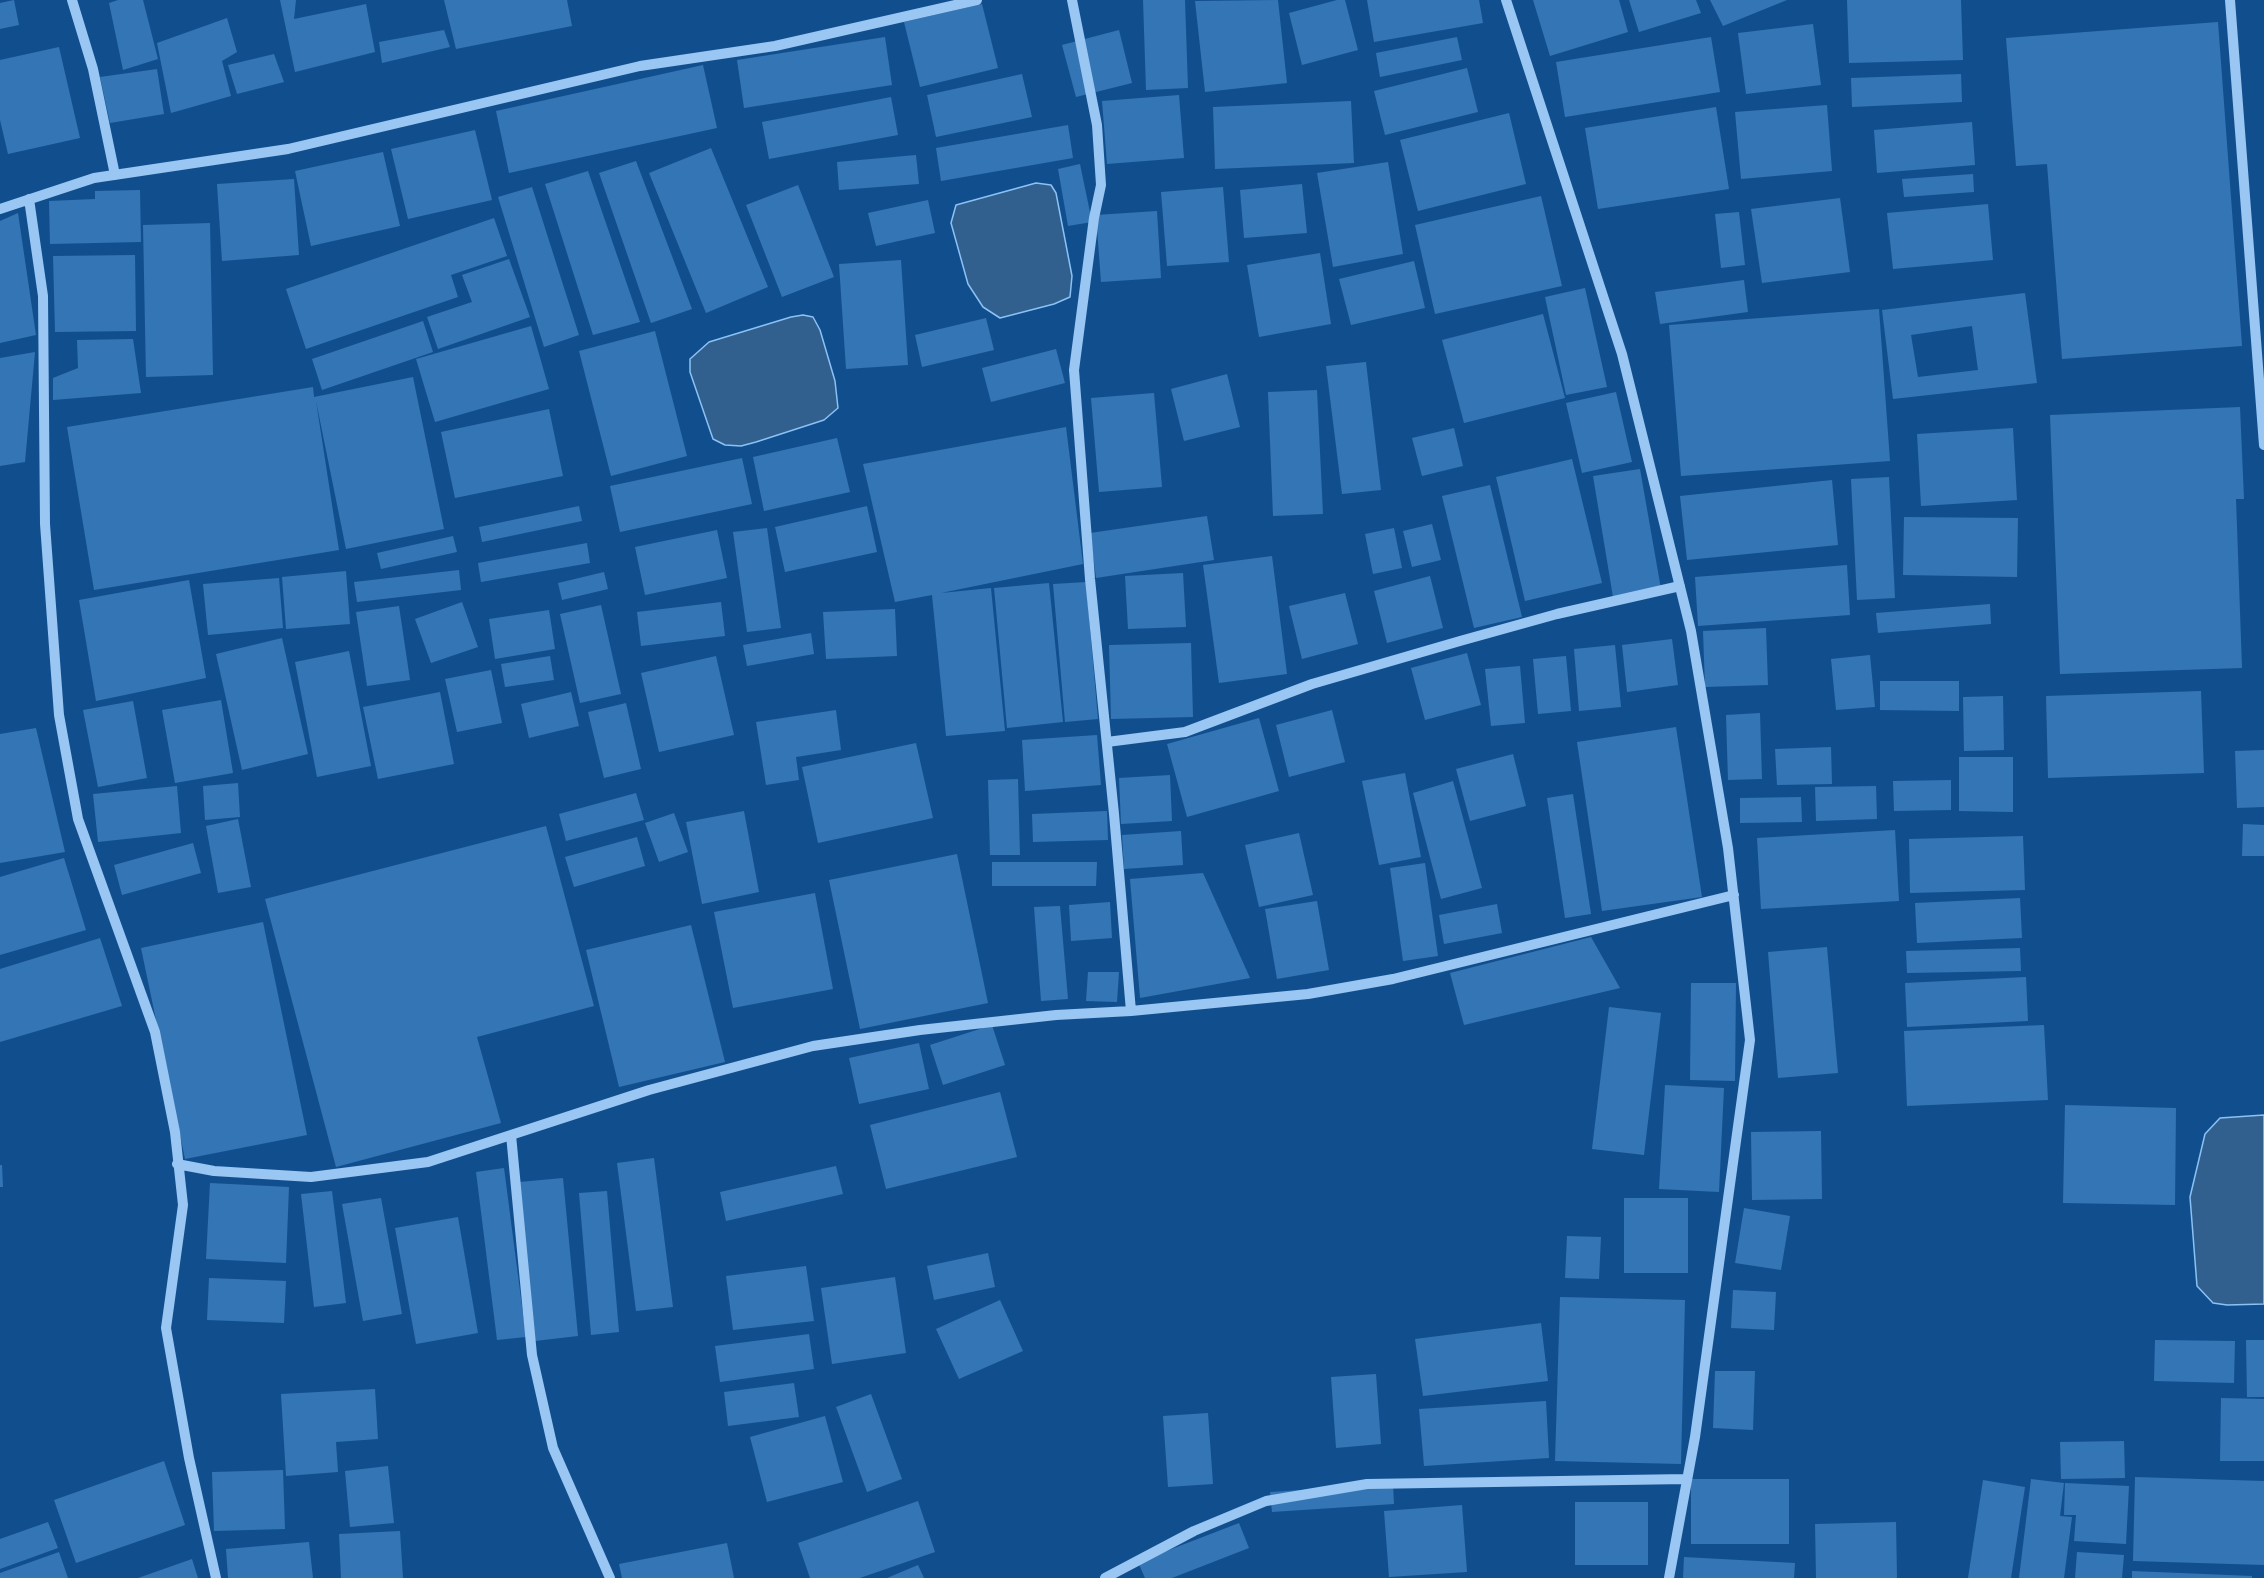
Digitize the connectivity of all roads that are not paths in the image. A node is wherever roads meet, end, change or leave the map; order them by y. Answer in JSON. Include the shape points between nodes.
{"nodes":[{"id":1,"x":72,"y":0,"type":"edge"},
{"id":2,"x":976,"y":0,"type":"edge"},
{"id":3,"x":1072,"y":0,"type":"edge"},
{"id":4,"x":1506,"y":0,"type":"edge"},
{"id":5,"x":2230,"y":0,"type":"edge"},
{"id":6,"x":115,"y":175,"type":"junction"},
{"id":7,"x":29,"y":199,"type":"junction"},
{"id":8,"x":0,"y":209,"type":"edge"},
{"id":9,"x":2264,"y":445,"type":"edge"},
{"id":10,"x":1680,"y":586,"type":"junction"},
{"id":11,"x":1107,"y":742,"type":"junction"},
{"id":12,"x":1734,"y":895,"type":"junction"},
{"id":13,"x":1131,"y":1011,"type":"junction"},
{"id":14,"x":511,"y":1135,"type":"junction"},
{"id":15,"x":177,"y":1164,"type":"junction"},
{"id":16,"x":1687,"y":1479,"type":"junction"},
{"id":17,"x":216,"y":1578,"type":"edge"},
{"id":18,"x":610,"y":1578,"type":"edge"},
{"id":19,"x":1105,"y":1578,"type":"edge"},
{"id":20,"x":1669,"y":1578,"type":"edge"}],
"edges":[{"from":1,"to":6,"type":"street","via":[[93,69]]},
{"from":2,"to":6,"type":"street","via":[[775,46],[640,66],[288,149]]},
{"from":3,"to":11,"type":"street","via":[[1097,125],[1101,185],[1074,370]]},
{"from":4,"to":10,"type":"street","via":[[1622,354]]},
{"from":5,"to":9,"type":"street"},
{"from":6,"to":7,"type":"street"},
{"from":7,"to":8,"type":"street"},
{"from":7,"to":15,"type":"street","via":[[42,296],[45,524],[59,715],[78,819],[155,1032],[175,1132]]},
{"from":10,"to":11,"type":"street","via":[[1557,614],[1312,684],[1185,732]]},
{"from":10,"to":12,"type":"street","via":[[1691,631]]},
{"from":11,"to":13,"type":"street"},
{"from":12,"to":13,"type":"street","via":[[1393,979],[1308,994]]},
{"from":12,"to":16,"type":"street","via":[[1750,1040]]},
{"from":13,"to":14,"type":"street","via":[[1056,1015],[813,1046],[649,1090]]},
{"from":14,"to":15,"type":"street","via":[[428,1162],[310,1177],[214,1171]]},
{"from":14,"to":18,"type":"street","via":[[535,1367],[553,1448]]},
{"from":15,"to":17,"type":"street","via":[[183,1205],[166,1328]]},
{"from":16,"to":19,"type":"street","via":[[1367,1484],[1333,1489],[1266,1501],[1194,1532]]},
{"from":16,"to":20,"type":"street"}]}
